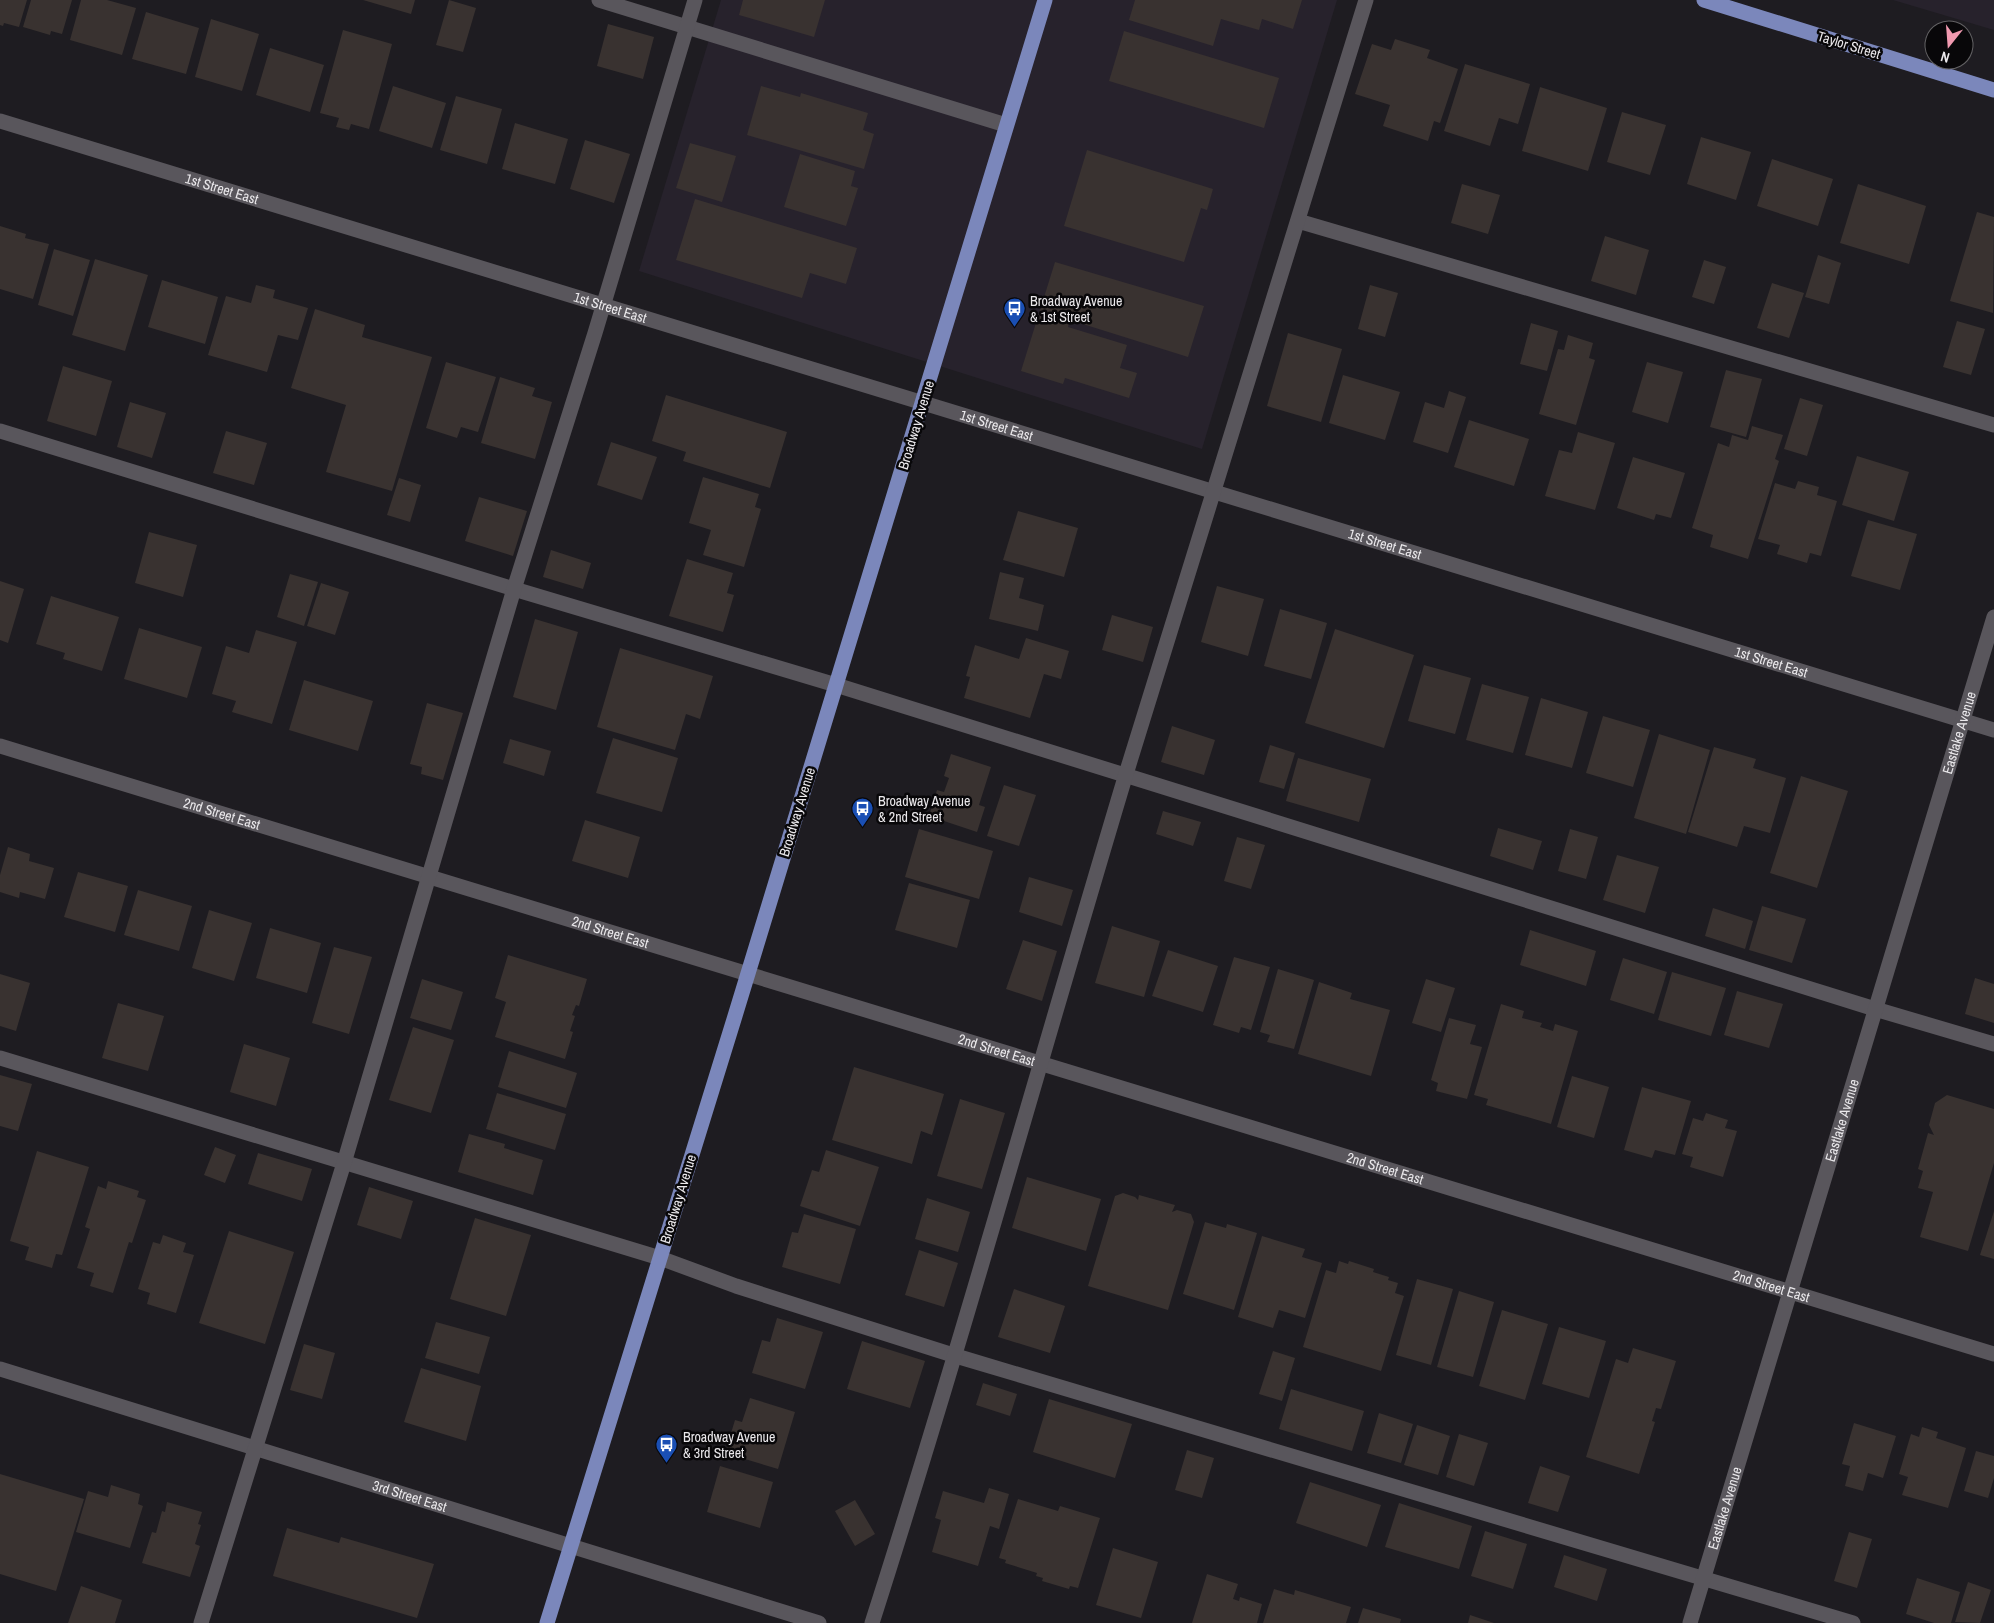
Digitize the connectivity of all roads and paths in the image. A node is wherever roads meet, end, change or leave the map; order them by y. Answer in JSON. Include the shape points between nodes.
{"nodes":[{"id":1,"x":600,"y":0,"type":"edge"},
{"id":2,"x":695,"y":0,"type":"edge"},
{"id":3,"x":1045,"y":0,"type":"edge"},
{"id":4,"x":1366,"y":0,"type":"edge"},
{"id":5,"x":1704,"y":0,"type":"edge"},
{"id":6,"x":687,"y":26,"type":"junction"},
{"id":7,"x":1994,"y":90,"type":"edge"},
{"id":8,"x":0,"y":121,"type":"edge"},
{"id":9,"x":1006,"y":125,"type":"junction"},
{"id":10,"x":1298,"y":221,"type":"junction"},
{"id":11,"x":603,"y":305,"type":"junction"},
{"id":12,"x":923,"y":402,"type":"junction"},
{"id":13,"x":1994,"y":425,"type":"edge"},
{"id":14,"x":0,"y":431,"type":"edge"},
{"id":15,"x":1213,"y":493,"type":"junction"},
{"id":16,"x":514,"y":589,"type":"junction"},
{"id":17,"x":1994,"y":617,"type":"edge"},
{"id":18,"x":836,"y":685,"type":"junction"},
{"id":19,"x":1963,"y":721,"type":"junction"},
{"id":20,"x":1994,"y":730,"type":"edge"},
{"id":21,"x":0,"y":746,"type":"edge"},
{"id":22,"x":1126,"y":776,"type":"junction"},
{"id":23,"x":429,"y":877,"type":"junction"},
{"id":24,"x":748,"y":973,"type":"junction"},
{"id":25,"x":1874,"y":1009,"type":"junction"},
{"id":26,"x":1994,"y":1044,"type":"edge"},
{"id":27,"x":0,"y":1058,"type":"edge"},
{"id":28,"x":1042,"y":1062,"type":"junction"},
{"id":29,"x":344,"y":1163,"type":"junction"},
{"id":30,"x":660,"y":1258,"type":"junction"},
{"id":31,"x":1791,"y":1292,"type":"junction"},
{"id":32,"x":1994,"y":1354,"type":"edge"},
{"id":33,"x":956,"y":1356,"type":"junction"},
{"id":34,"x":0,"y":1369,"type":"edge"},
{"id":35,"x":255,"y":1449,"type":"junction"},
{"id":36,"x":571,"y":1545,"type":"junction"},
{"id":37,"x":1705,"y":1577,"type":"junction"},
{"id":38,"x":201,"y":1623,"type":"edge"},
{"id":39,"x":547,"y":1623,"type":"edge"},
{"id":40,"x":819,"y":1623,"type":"edge"},
{"id":41,"x":872,"y":1623,"type":"edge"},
{"id":42,"x":1690,"y":1623,"type":"edge"},
{"id":43,"x":1853,"y":1623,"type":"edge"}],
"edges":[{"from":1,"to":6,"type":"street"},
{"from":2,"to":6,"type":"street"},
{"from":3,"to":9,"type":"main road","name":"Broadway Avenue"},
{"from":4,"to":10,"type":"street"},
{"from":5,"to":7,"type":"main road","name":"Taylor Street"},
{"from":6,"to":9,"type":"street"},
{"from":6,"to":11,"type":"street"},
{"from":8,"to":11,"type":"street","name":"1st Street East"},
{"from":9,"to":12,"type":"main road","name":"Broadway Avenue"},
{"from":10,"to":13,"type":"street"},
{"from":10,"to":15,"type":"street"},
{"from":11,"to":12,"type":"street","name":"1st Street East"},
{"from":11,"to":16,"type":"street"},
{"from":12,"to":15,"type":"street","name":"1st Street East"},
{"from":12,"to":18,"type":"main road","name":"Broadway Avenue"},
{"from":14,"to":16,"type":"street"},
{"from":15,"to":19,"type":"street","name":"1st Street East"},
{"from":15,"to":22,"type":"street"},
{"from":16,"to":18,"type":"street"},
{"from":16,"to":23,"type":"street"},
{"from":17,"to":19,"type":"street","name":"Eastlake Avenue"},
{"from":18,"to":22,"type":"street"},
{"from":18,"to":24,"type":"main road","name":"Broadway Avenue"},
{"from":19,"to":20,"type":"street","name":"1st Street East"},
{"from":19,"to":25,"type":"street","name":"Eastlake Avenue"},
{"from":21,"to":23,"type":"street","name":"2nd Street East"},
{"from":22,"to":25,"type":"street"},
{"from":22,"to":28,"type":"street"},
{"from":23,"to":24,"type":"street","name":"2nd Street East"},
{"from":23,"to":29,"type":"street"},
{"from":24,"to":28,"type":"street","name":"2nd Street East"},
{"from":24,"to":30,"type":"main road","name":"Broadway Avenue"},
{"from":25,"to":26,"type":"street"},
{"from":25,"to":31,"type":"street","name":"Eastlake Avenue"},
{"from":27,"to":29,"type":"street"},
{"from":28,"to":31,"type":"street","name":"2nd Street East"},
{"from":28,"to":33,"type":"street"},
{"from":29,"to":30,"type":"street"},
{"from":29,"to":35,"type":"street"},
{"from":30,"to":33,"type":"street","via":[[745,1289]]},
{"from":30,"to":36,"type":"main road","name":"Broadway Avenue"},
{"from":31,"to":32,"type":"street","name":"2nd Street East"},
{"from":31,"to":37,"type":"street","name":"Eastlake Avenue"},
{"from":33,"to":37,"type":"street"},
{"from":33,"to":41,"type":"street"},
{"from":34,"to":35,"type":"street","name":"3rd Street East"},
{"from":35,"to":36,"type":"street","name":"3rd Street East"},
{"from":35,"to":38,"type":"street"},
{"from":36,"to":39,"type":"main road","name":"Broadway Avenue"},
{"from":36,"to":40,"type":"street","name":"3rd Street East"},
{"from":37,"to":42,"type":"street","name":"Eastlake Avenue"},
{"from":37,"to":43,"type":"street"}]}
